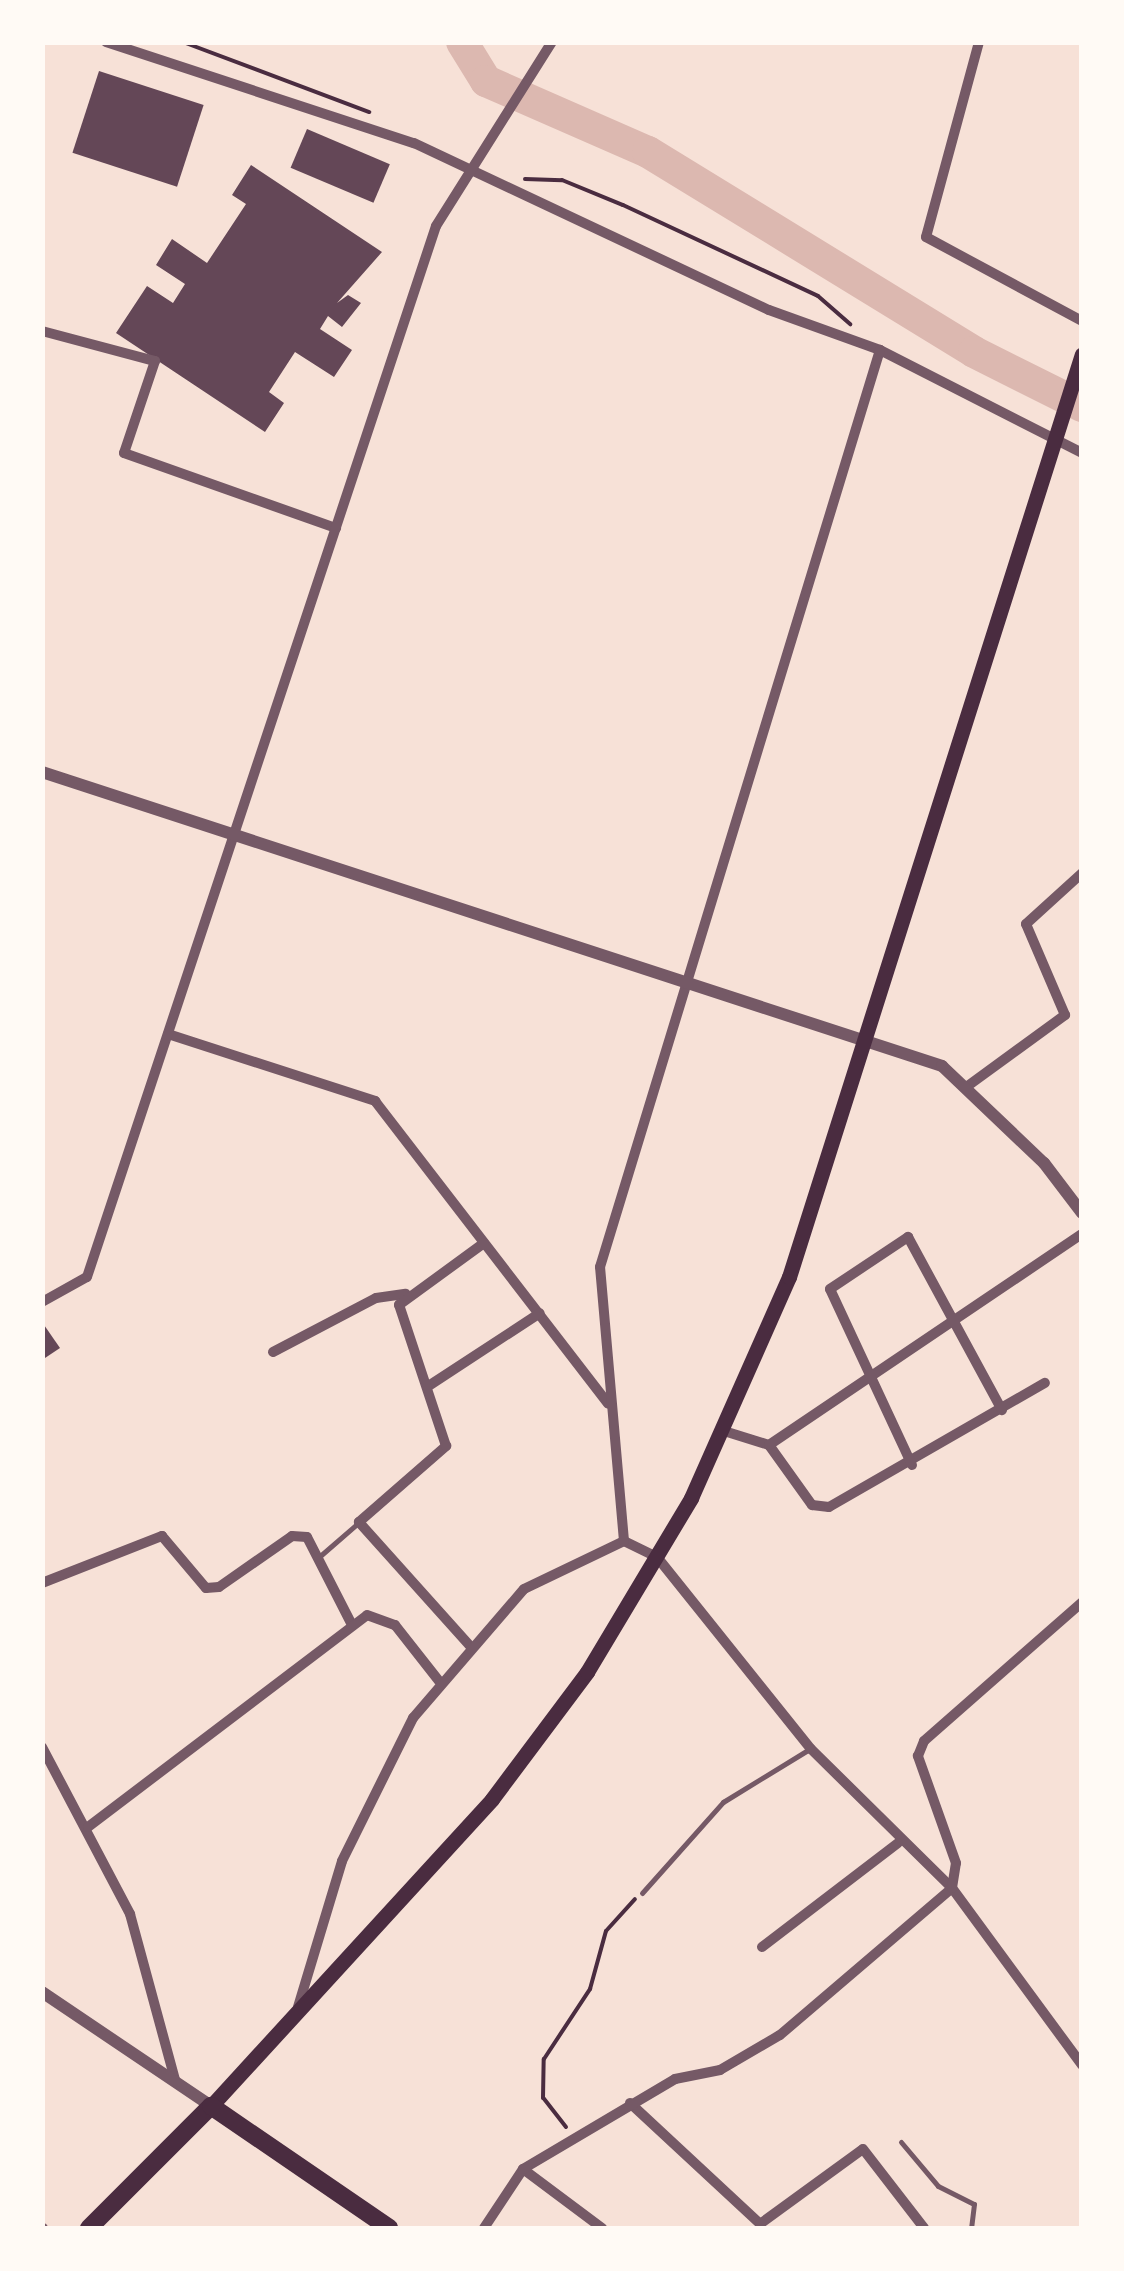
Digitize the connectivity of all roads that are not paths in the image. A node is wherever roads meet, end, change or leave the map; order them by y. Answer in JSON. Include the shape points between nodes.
{"nodes":[{"id":1,"x":106,"y":42,"type":"edge"},
{"id":2,"x":552,"y":42,"type":"edge"},
{"id":3,"x":979,"y":42,"type":"edge"},
{"id":4,"x":466,"y":168,"type":"junction"},
{"id":5,"x":1082,"y":321,"type":"edge"},
{"id":6,"x":42,"y":331,"type":"edge"},
{"id":7,"x":880,"y":350,"type":"junction"},
{"id":8,"x":1082,"y":354,"type":"edge"},
{"id":9,"x":1054,"y":440,"type":"junction"},
{"id":10,"x":1082,"y":453,"type":"edge"},
{"id":11,"x":336,"y":528,"type":"junction"},
{"id":12,"x":42,"y":772,"type":"edge"},
{"id":13,"x":231,"y":832,"type":"junction"},
{"id":14,"x":1082,"y":873,"type":"edge"},
{"id":15,"x":680,"y":983,"type":"junction"},
{"id":16,"x":168,"y":1034,"type":"junction"},
{"id":17,"x":863,"y":1040,"type":"junction"},
{"id":18,"x":969,"y":1085,"type":"junction"},
{"id":19,"x":1082,"y":1212,"type":"edge"},
{"id":20,"x":1082,"y":1234,"type":"edge"},
{"id":21,"x":484,"y":1243,"type":"junction"},
{"id":22,"x":406,"y":1294,"type":"junction"},
{"id":23,"x":42,"y":1302,"type":"edge"},
{"id":24,"x":540,"y":1314,"type":"junction"},
{"id":25,"x":954,"y":1324,"type":"junction"},
{"id":26,"x":273,"y":1352,"type":"dead end"},
{"id":27,"x":866,"y":1379,"type":"junction"},
{"id":28,"x":1045,"y":1383,"type":"dead end"},
{"id":29,"x":430,"y":1385,"type":"junction"},
{"id":30,"x":608,"y":1404,"type":"junction"},
{"id":31,"x":1002,"y":1410,"type":"junction"},
{"id":32,"x":724,"y":1432,"type":"junction"},
{"id":33,"x":769,"y":1445,"type":"junction"},
{"id":34,"x":912,"y":1464,"type":"junction"},
{"id":35,"x":359,"y":1522,"type":"junction"},
{"id":36,"x":624,"y":1542,"type":"junction"},
{"id":37,"x":657,"y":1557,"type":"junction"},
{"id":38,"x":316,"y":1560,"type":"junction"},
{"id":39,"x":42,"y":1583,"type":"edge"},
{"id":40,"x":1082,"y":1602,"type":"edge"},
{"id":41,"x":352,"y":1625,"type":"junction"},
{"id":42,"x":471,"y":1647,"type":"junction"},
{"id":43,"x":439,"y":1681,"type":"junction"},
{"id":44,"x":42,"y":1748,"type":"edge"},
{"id":45,"x":811,"y":1748,"type":"junction"},
{"id":46,"x":88,"y":1826,"type":"junction"},
{"id":47,"x":898,"y":1843,"type":"junction"},
{"id":48,"x":952,"y":1888,"type":"junction"},
{"id":49,"x":642,"y":1893,"type":"road end"},
{"id":50,"x":762,"y":1947,"type":"dead end"},
{"id":51,"x":42,"y":1992,"type":"edge"},
{"id":52,"x":297,"y":2015,"type":"junction"},
{"id":53,"x":1082,"y":2065,"type":"edge"},
{"id":54,"x":175,"y":2080,"type":"junction"},
{"id":55,"x":630,"y":2103,"type":"junction"},
{"id":56,"x":211,"y":2106,"type":"junction"},
{"id":57,"x":901,"y":2142,"type":"dead end"},
{"id":58,"x":524,"y":2169,"type":"junction"},
{"id":59,"x":762,"y":2226,"type":"edge"},
{"id":60,"x":89,"y":2228,"type":"edge"},
{"id":61,"x":389,"y":2228,"type":"edge"},
{"id":62,"x":484,"y":2228,"type":"edge"},
{"id":63,"x":602,"y":2228,"type":"edge"},
{"id":64,"x":924,"y":2228,"type":"edge"},
{"id":65,"x":971,"y":2228,"type":"edge"}],
"edges":[{"from":1,"to":4,"type":"street","via":[[414,142]]},
{"from":2,"to":4,"type":"street"},
{"from":3,"to":5,"type":"street","via":[[926,237]]},
{"from":4,"to":7,"type":"street","via":[[770,310]]},
{"from":4,"to":11,"type":"street","via":[[436,226]]},
{"from":6,"to":11,"type":"street","via":[[155,362],[124,453]]},
{"from":7,"to":9,"type":"street"},
{"from":7,"to":15,"type":"street"},
{"from":8,"to":9,"type":"main road"},
{"from":9,"to":10,"type":"street"},
{"from":9,"to":17,"type":"main road"},
{"from":11,"to":13,"type":"street"},
{"from":12,"to":13,"type":"street"},
{"from":13,"to":15,"type":"street"},
{"from":13,"to":16,"type":"street"},
{"from":14,"to":18,"type":"street","via":[[1026,924],[1066,1015]]},
{"from":15,"to":17,"type":"street"},
{"from":15,"to":30,"type":"street","via":[[600,1267]]},
{"from":16,"to":21,"type":"street","via":[[375,1102]]},
{"from":16,"to":23,"type":"street","via":[[87,1276]]},
{"from":17,"to":18,"type":"street"},
{"from":17,"to":32,"type":"main road","via":[[789,1277]]},
{"from":18,"to":19,"type":"street"},
{"from":20,"to":25,"type":"street"},
{"from":21,"to":22,"type":"street","via":[[443,1280]]},
{"from":21,"to":24,"type":"street"},
{"from":22,"to":26,"type":"street","via":[[376,1298]]},
{"from":22,"to":29,"type":"street","via":[[398,1306]]},
{"from":24,"to":29,"type":"street"},
{"from":24,"to":30,"type":"street"},
{"from":25,"to":27,"type":"street"},
{"from":25,"to":27,"type":"street","via":[[908,1237],[830,1289]]},
{"from":25,"to":31,"type":"street"},
{"from":27,"to":33,"type":"street"},
{"from":27,"to":34,"type":"street"},
{"from":28,"to":31,"type":"street"},
{"from":29,"to":35,"type":"street","via":[[441,1458]]},
{"from":30,"to":36,"type":"street"},
{"from":31,"to":34,"type":"street"},
{"from":32,"to":33,"type":"street"},
{"from":32,"to":37,"type":"main road"},
{"from":33,"to":34,"type":"street","via":[[812,1505],[829,1507]]},
{"from":35,"to":38,"type":"lane"},
{"from":35,"to":42,"type":"street"},
{"from":36,"to":37,"type":"street"},
{"from":36,"to":42,"type":"street","via":[[524,1590]]},
{"from":37,"to":45,"type":"street"},
{"from":37,"to":52,"type":"main road","via":[[587,1672],[492,1799]]},
{"from":38,"to":39,"type":"street","via":[[306,1537],[292,1536],[206,1588],[162,1536]]},
{"from":38,"to":41,"type":"street"},
{"from":40,"to":48,"type":"street","via":[[924,1741],[918,1756],[956,1864]]},
{"from":41,"to":43,"type":"street","via":[[367,1615],[388,1619]]},
{"from":41,"to":46,"type":"street"},
{"from":42,"to":43,"type":"street"},
{"from":43,"to":52,"type":"street","via":[[342,1861]]},
{"from":44,"to":46,"type":"street"},
{"from":45,"to":47,"type":"street"},
{"from":45,"to":49,"type":"lane","via":[[724,1802]]},
{"from":46,"to":54,"type":"street","via":[[130,1914]]},
{"from":47,"to":48,"type":"street"},
{"from":47,"to":50,"type":"street"},
{"from":48,"to":53,"type":"street"},
{"from":48,"to":55,"type":"street","via":[[780,2035]]},
{"from":51,"to":54,"type":"street"},
{"from":52,"to":56,"type":"main road"},
{"from":54,"to":56,"type":"street"},
{"from":55,"to":58,"type":"street"},
{"from":55,"to":59,"type":"street"},
{"from":56,"to":60,"type":"main road"},
{"from":56,"to":61,"type":"main road"},
{"from":57,"to":65,"type":"lane","via":[[938,2186],[974,2204]]},
{"from":58,"to":62,"type":"street"},
{"from":58,"to":63,"type":"street"},
{"from":59,"to":64,"type":"street","via":[[864,2149]]}]}
